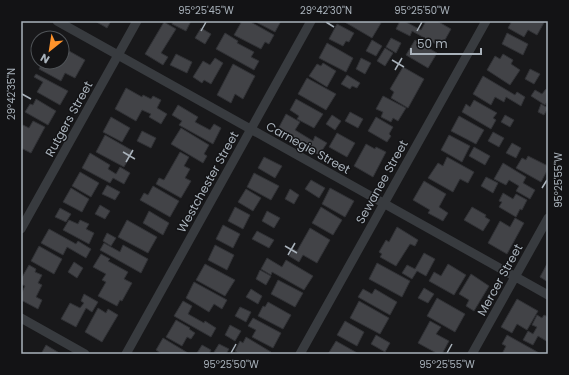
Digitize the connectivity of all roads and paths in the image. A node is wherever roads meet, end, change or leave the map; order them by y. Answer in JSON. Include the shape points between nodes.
{"nodes":[{"id":1,"x":57,"y":21,"type":"edge"},
{"id":2,"x":137,"y":21,"type":"edge"},
{"id":3,"x":311,"y":21,"type":"edge"},
{"id":4,"x":486,"y":21,"type":"edge"},
{"id":5,"x":118,"y":55,"type":"junction"},
{"id":6,"x":251,"y":129,"type":"junction"},
{"id":7,"x":384,"y":204,"type":"junction"},
{"id":8,"x":548,"y":218,"type":"edge"},
{"id":9,"x":21,"y":229,"type":"edge"},
{"id":10,"x":515,"y":277,"type":"junction"},
{"id":11,"x":548,"y":295,"type":"edge"},
{"id":12,"x":21,"y":318,"type":"edge"},
{"id":13,"x":86,"y":354,"type":"edge"},
{"id":14,"x":126,"y":354,"type":"edge"},
{"id":15,"x":300,"y":354,"type":"edge"},
{"id":16,"x":472,"y":354,"type":"edge"}],
"edges":[{"from":1,"to":5,"type":"street","name":"Carnegie Street"},
{"from":2,"to":5,"type":"street","name":"Rutgers Street"},
{"from":3,"to":6,"type":"street","name":"Westchester Street"},
{"from":4,"to":7,"type":"street","name":"Sewanee Street"},
{"from":5,"to":6,"type":"street","name":"Carnegie Street"},
{"from":5,"to":9,"type":"street","name":"Rutgers Street"},
{"from":6,"to":7,"type":"street","name":"Carnegie Street"},
{"from":6,"to":14,"type":"street","name":"Westchester Street"},
{"from":7,"to":10,"type":"street","name":"Carnegie Street"},
{"from":7,"to":15,"type":"street","name":"Sewanee Street"},
{"from":8,"to":10,"type":"street","name":"Mercer Street"},
{"from":10,"to":11,"type":"street","name":"Carnegie Street"},
{"from":10,"to":16,"type":"street","name":"Mercer Street"},
{"from":12,"to":13,"type":"street"}]}
